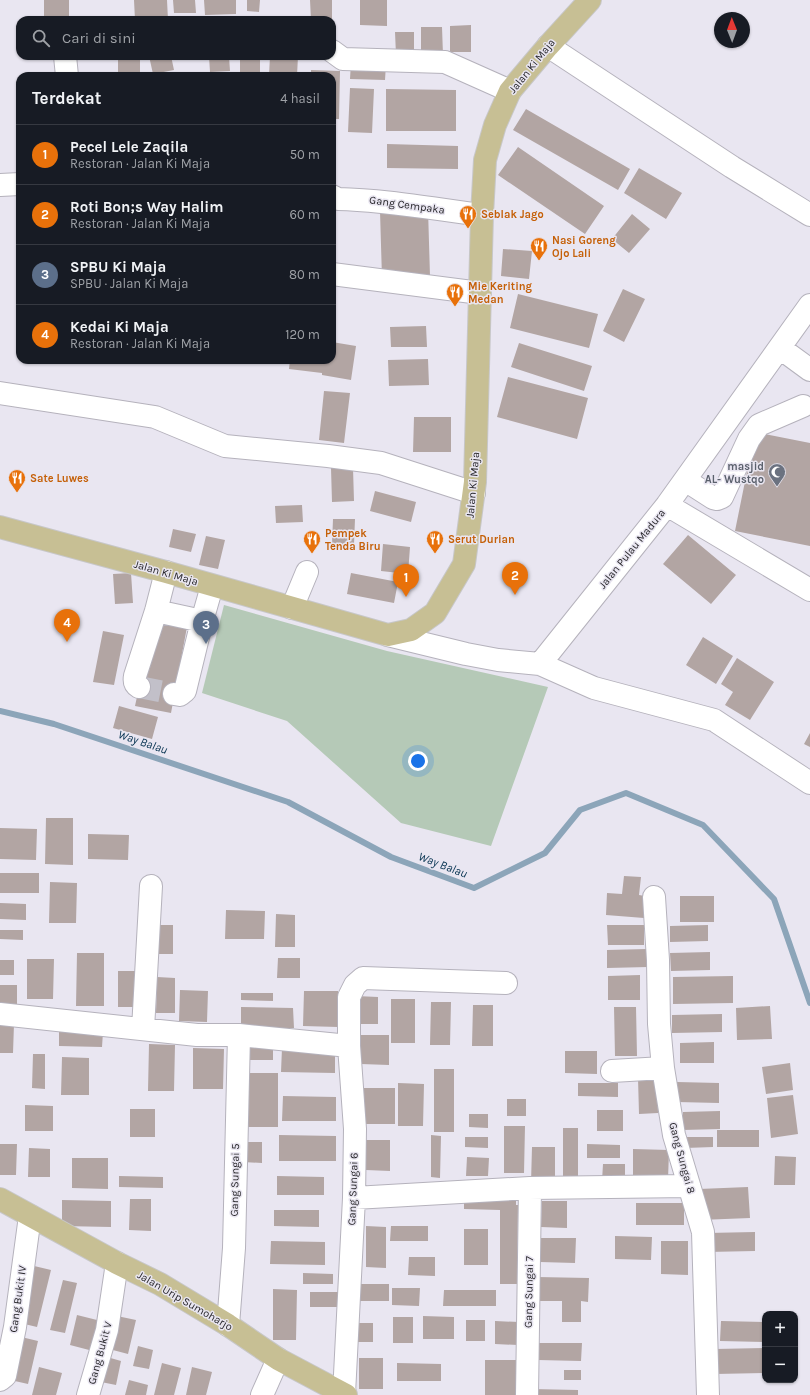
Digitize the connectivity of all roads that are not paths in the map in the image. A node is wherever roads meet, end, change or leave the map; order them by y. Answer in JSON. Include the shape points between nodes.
{"nodes":[{"id":1,"x":590,"y":0,"type":"edge"},
{"id":2,"x":548,"y":46,"type":"junction"},
{"id":3,"x":336,"y":54,"type":"edge"},
{"id":4,"x":65,"y":60,"type":"edge"},
{"id":5,"x":66,"y":72,"type":"edge"},
{"id":6,"x":510,"y":91,"type":"junction"},
{"id":7,"x":16,"y":184,"type":"edge"},
{"id":8,"x":0,"y":185,"type":"edge"},
{"id":9,"x":336,"y":197,"type":"edge"},
{"id":10,"x":482,"y":215,"type":"junction"},
{"id":11,"x":810,"y":215,"type":"edge"},
{"id":12,"x":336,"y":275,"type":"edge"},
{"id":13,"x":480,"y":293,"type":"junction"},
{"id":14,"x":810,"y":304,"type":"edge"},
{"id":15,"x":780,"y":348,"type":"junction"},
{"id":16,"x":810,"y":370,"type":"edge"},
{"id":17,"x":0,"y":392,"type":"edge"},
{"id":18,"x":808,"y":405,"type":"edge"},
{"id":19,"x":685,"y":480,"type":"junction"},
{"id":20,"x":474,"y":493,"type":"junction"},
{"id":21,"x":667,"y":505,"type":"junction"},
{"id":22,"x":0,"y":528,"type":"edge"},
{"id":23,"x":166,"y":572,"type":"junction"},
{"id":24,"x":307,"y":572,"type":"dead end"},
{"id":25,"x":212,"y":586,"type":"junction"},
{"id":26,"x":810,"y":590,"type":"edge"},
{"id":27,"x":292,"y":608,"type":"junction"},
{"id":28,"x":156,"y":611,"type":"junction"},
{"id":29,"x":202,"y":621,"type":"junction"},
{"id":30,"x":388,"y":635,"type":"junction"},
{"id":31,"x":540,"y":664,"type":"junction"},
{"id":32,"x":139,"y":687,"type":"dead end"},
{"id":33,"x":174,"y":694,"type":"dead end"},
{"id":34,"x":810,"y":783,"type":"edge"},
{"id":35,"x":152,"y":886,"type":"dead end"},
{"id":36,"x":654,"y":897,"type":"dead end"},
{"id":37,"x":506,"y":983,"type":"dead end"},
{"id":38,"x":0,"y":1014,"type":"edge"},
{"id":39,"x":143,"y":1029,"type":"junction"},
{"id":40,"x":239,"y":1035,"type":"junction"},
{"id":41,"x":349,"y":1046,"type":"junction"},
{"id":42,"x":663,"y":1068,"type":"junction"},
{"id":43,"x":612,"y":1071,"type":"dead end"},
{"id":44,"x":690,"y":1186,"type":"junction"},
{"id":45,"x":530,"y":1188,"type":"junction"},
{"id":46,"x":354,"y":1198,"type":"junction"},
{"id":47,"x":0,"y":1199,"type":"edge"},
{"id":48,"x":30,"y":1216,"type":"junction"},
{"id":49,"x":117,"y":1263,"type":"junction"},
{"id":50,"x":228,"y":1325,"type":"junction"},
{"id":51,"x":278,"y":1359,"type":"junction"},
{"id":52,"x":0,"y":1380,"type":"edge"},
{"id":53,"x":345,"y":1394,"type":"edge"},
{"id":54,"x":88,"y":1395,"type":"edge"},
{"id":55,"x":262,"y":1395,"type":"edge"},
{"id":56,"x":527,"y":1395,"type":"edge"},
{"id":57,"x":708,"y":1395,"type":"edge"}],
"edges":[{"from":1,"to":2,"type":"main road","name":"Jalan Ki Maja"},
{"from":2,"to":6,"type":"main road","name":"Jalan Ki Maja"},
{"from":2,"to":11,"type":"street"},
{"from":3,"to":6,"type":"street","via":[[343,58],[445,62]]},
{"from":4,"to":5,"type":"street"},
{"from":6,"to":10,"type":"main road","name":"Jalan Ki Maja","via":[[495,125],[485,160]]},
{"from":7,"to":8,"type":"street"},
{"from":9,"to":10,"type":"street","name":"Gang Cempaka","via":[[380,200]]},
{"from":10,"to":13,"type":"main road","name":"Jalan Ki Maja"},
{"from":12,"to":13,"type":"street"},
{"from":13,"to":20,"type":"main road","name":"Jalan Ki Maja"},
{"from":14,"to":15,"type":"street","name":"Jalan Pulau Madura"},
{"from":15,"to":16,"type":"street"},
{"from":15,"to":19,"type":"street","name":"Jalan Pulau Madura"},
{"from":17,"to":20,"type":"street","via":[[155,417],[225,446],[381,463]]},
{"from":18,"to":19,"type":"street","via":[[759,425],[749,439],[722,497],[713,498]]},
{"from":19,"to":21,"type":"street","name":"Jalan Pulau Madura"},
{"from":20,"to":30,"type":"main road","name":"Jalan Ki Maja","via":[[464,564],[435,613],[411,630]]},
{"from":21,"to":26,"type":"street"},
{"from":21,"to":31,"type":"street","name":"Jalan Pulau Madura"},
{"from":22,"to":23,"type":"main road","name":"Jalan Ki Maja"},
{"from":23,"to":25,"type":"main road","name":"Jalan Ki Maja"},
{"from":23,"to":28,"type":"street"},
{"from":24,"to":27,"type":"street"},
{"from":25,"to":27,"type":"main road","name":"Jalan Ki Maja"},
{"from":25,"to":29,"type":"street"},
{"from":27,"to":30,"type":"main road","name":"Jalan Ki Maja"},
{"from":28,"to":29,"type":"street"},
{"from":28,"to":32,"type":"street","via":[[135,676],[134,682]]},
{"from":29,"to":33,"type":"street","via":[[185,691],[180,695]]},
{"from":30,"to":31,"type":"street","via":[[498,660]]},
{"from":31,"to":34,"type":"street","via":[[594,688],[714,720]]},
{"from":35,"to":39,"type":"street"},
{"from":36,"to":42,"type":"street","name":"Gang Sungai 8"},
{"from":37,"to":41,"type":"street","name":"Gang Sungai 6","via":[[363,978],[354,985],[349,997]]},
{"from":38,"to":39,"type":"street"},
{"from":39,"to":40,"type":"street","via":[[197,1036]]},
{"from":40,"to":41,"type":"street"},
{"from":40,"to":50,"type":"street","name":"Gang Sungai 5","via":[[234,1248]]},
{"from":41,"to":46,"type":"street","name":"Gang Sungai 6","via":[[355,1129]]},
{"from":42,"to":43,"type":"street"},
{"from":42,"to":44,"type":"street","name":"Gang Sungai 8","via":[[674,1135]]},
{"from":44,"to":45,"type":"street"},
{"from":44,"to":57,"type":"street","name":"Gang Sungai 8","via":[[703,1232]]},
{"from":45,"to":46,"type":"street"},
{"from":45,"to":56,"type":"street","name":"Gang Sungai 7"},
{"from":46,"to":53,"type":"street","name":"Gang Sungai 6"},
{"from":47,"to":48,"type":"main road","name":"Jalan Urip Sumoharjo"},
{"from":48,"to":49,"type":"main road","name":"Jalan Urip Sumoharjo"},
{"from":48,"to":52,"type":"street","name":"Gang Bukit IV","via":[[15,1327],[4,1376]]},
{"from":49,"to":50,"type":"main road","name":"Jalan Urip Sumoharjo","via":[[160,1284]]},
{"from":49,"to":54,"type":"street","name":"Gang Bukit V","via":[[107,1330]]},
{"from":50,"to":51,"type":"main road","name":"Jalan Urip Sumoharjo"},
{"from":51,"to":53,"type":"main road","name":"Jalan Urip Sumoharjo"},
{"from":51,"to":55,"type":"street"}]}
